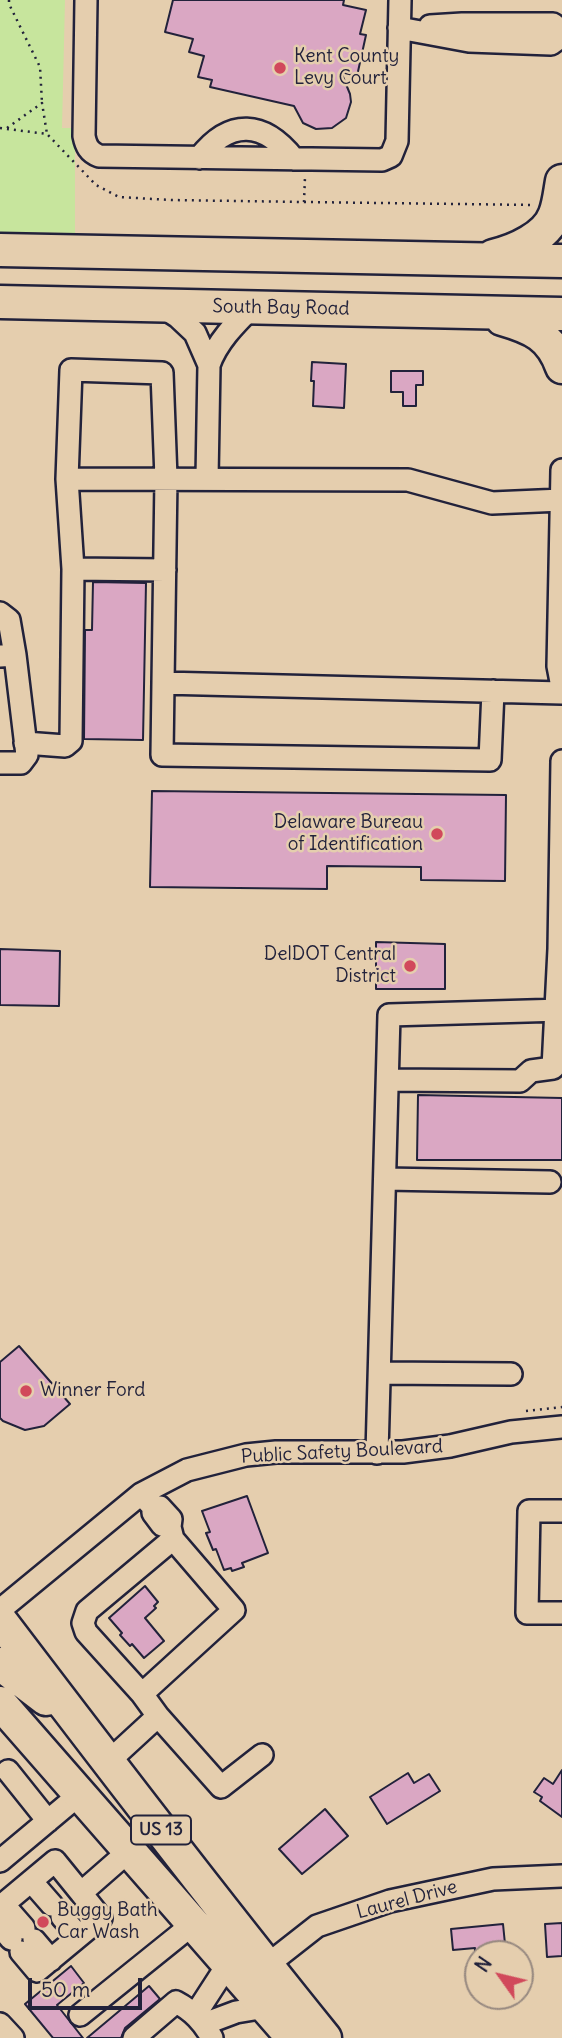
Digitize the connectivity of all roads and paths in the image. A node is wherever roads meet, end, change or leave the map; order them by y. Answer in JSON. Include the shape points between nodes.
{"nodes":[{"id":1,"x":9,"y":0,"type":"edge"},
{"id":2,"x":86,"y":0,"type":"edge"},
{"id":3,"x":400,"y":0,"type":"edge"},
{"id":4,"x":399,"y":27,"type":"junction"},
{"id":5,"x":562,"y":33,"type":"edge"},
{"id":6,"x":42,"y":103,"type":"junction"},
{"id":7,"x":0,"y":128,"type":"edge"},
{"id":8,"x":5,"y":129,"type":"junction"},
{"id":9,"x":47,"y":134,"type":"junction"},
{"id":10,"x":199,"y":158,"type":"junction"},
{"id":11,"x":300,"y":159,"type":"junction"},
{"id":12,"x":562,"y":181,"type":"edge"},
{"id":13,"x":304,"y":202,"type":"junction"},
{"id":14,"x":537,"y":205,"type":"dead end"},
{"id":15,"x":0,"y":250,"type":"edge"},
{"id":16,"x":478,"y":259,"type":"junction"},
{"id":17,"x":562,"y":261,"type":"edge"},
{"id":18,"x":0,"y":302,"type":"edge"},
{"id":19,"x":159,"y":305,"type":"junction"},
{"id":20,"x":253,"y":307,"type":"junction"},
{"id":21,"x":477,"y":312,"type":"junction"},
{"id":22,"x":562,"y":314,"type":"edge"},
{"id":23,"x":209,"y":365,"type":"junction"},
{"id":24,"x":562,"y":367,"type":"edge"},
{"id":25,"x":562,"y":470,"type":"edge"},
{"id":26,"x":166,"y":478,"type":"junction"},
{"id":27,"x":207,"y":478,"type":"junction"},
{"id":28,"x":67,"y":479,"type":"junction"},
{"id":29,"x":562,"y":500,"type":"edge"},
{"id":30,"x":73,"y":569,"type":"junction"},
{"id":31,"x":165,"y":570,"type":"junction"},
{"id":32,"x":0,"y":613,"type":"edge"},
{"id":33,"x":7,"y":656,"type":"edge"},
{"id":34,"x":163,"y":682,"type":"junction"},
{"id":35,"x":562,"y":687,"type":"edge"},
{"id":36,"x":493,"y":691,"type":"junction"},
{"id":37,"x":562,"y":693,"type":"edge"},
{"id":38,"x":25,"y":743,"type":"junction"},
{"id":39,"x":562,"y":761,"type":"edge"},
{"id":40,"x":0,"y":763,"type":"edge"},
{"id":41,"x":561,"y":900,"type":"edge"},
{"id":42,"x":560,"y":949,"type":"edge"},
{"id":43,"x":559,"y":1010,"type":"edge"},
{"id":44,"x":388,"y":1080,"type":"junction"},
{"id":45,"x":384,"y":1179,"type":"junction"},
{"id":46,"x":550,"y":1182,"type":"dead end"},
{"id":47,"x":380,"y":1373,"type":"junction"},
{"id":48,"x":511,"y":1374,"type":"dead end"},
{"id":49,"x":562,"y":1427,"type":"edge"},
{"id":50,"x":377,"y":1453,"type":"junction"},
{"id":51,"x":147,"y":1501,"type":"junction"},
{"id":52,"x":562,"y":1511,"type":"edge"},
{"id":53,"x":172,"y":1533,"type":"junction"},
{"id":54,"x":0,"y":1610,"type":"edge"},
{"id":55,"x":562,"y":1613,"type":"edge"},
{"id":56,"x":0,"y":1620,"type":"edge"},
{"id":57,"x":0,"y":1664,"type":"edge"},
{"id":58,"x":142,"y":1694,"type":"junction"},
{"id":59,"x":0,"y":1703,"type":"edge"},
{"id":60,"x":158,"y":1716,"type":"junction"},
{"id":61,"x":36,"y":1744,"type":"junction"},
{"id":62,"x":262,"y":1755,"type":"dead end"},
{"id":63,"x":107,"y":1761,"type":"junction"},
{"id":64,"x":4,"y":1775,"type":"edge"},
{"id":65,"x":80,"y":1794,"type":"junction"},
{"id":66,"x":48,"y":1821,"type":"junction"},
{"id":67,"x":129,"y":1851,"type":"junction"},
{"id":68,"x":0,"y":1861,"type":"edge"},
{"id":69,"x":562,"y":1876,"type":"edge"},
{"id":70,"x":31,"y":1881,"type":"junction"},
{"id":71,"x":81,"y":1893,"type":"junction"},
{"id":72,"x":2,"y":1905,"type":"edge"},
{"id":73,"x":193,"y":1924,"type":"junction"},
{"id":74,"x":79,"y":1936,"type":"junction"},
{"id":75,"x":18,"y":1937,"type":"edge"},
{"id":76,"x":228,"y":1964,"type":"junction"},
{"id":77,"x":266,"y":1966,"type":"junction"},
{"id":78,"x":266,"y":2007,"type":"junction"},
{"id":79,"x":80,"y":2015,"type":"dead end"},
{"id":80,"x":0,"y":2024,"type":"edge"},
{"id":81,"x":203,"y":2026,"type":"edge"},
{"id":82,"x":13,"y":2038,"type":"edge"},
{"id":83,"x":134,"y":2038,"type":"edge"},
{"id":84,"x":293,"y":2038,"type":"edge"},
{"id":85,"x":325,"y":2038,"type":"edge"}],
"edges":[{"from":1,"to":6,"type":"path","via":[[40,67]]},
{"from":2,"to":10,"type":"street","via":[[84,136],[89,150],[99,156]]},
{"from":3,"to":4,"type":"street"},
{"from":4,"to":5,"type":"street","via":[[553,24]]},
{"from":4,"to":11,"type":"street","via":[[397,141],[391,156],[382,160]]},
{"from":6,"to":8,"type":"path"},
{"from":6,"to":9,"type":"path"},
{"from":7,"to":8,"type":"path"},
{"from":8,"to":9,"type":"path"},
{"from":9,"to":13,"type":"path","via":[[96,185],[119,197]]},
{"from":10,"to":11,"type":"street"},
{"from":10,"to":11,"type":"street","via":[[220,137],[248,129],[267,134]]},
{"from":11,"to":13,"type":"path"},
{"from":12,"to":16,"type":"highway","via":[[555,213],[546,228],[517,247]]},
{"from":13,"to":14,"type":"path"},
{"from":15,"to":16,"type":"highway"},
{"from":16,"to":17,"type":"highway"},
{"from":18,"to":19,"type":"highway","name":"South Bay Road"},
{"from":19,"to":20,"type":"highway","name":"South Bay Road"},
{"from":19,"to":23,"type":"street","via":[[195,333]]},
{"from":20,"to":21,"type":"highway","name":"South Bay Road"},
{"from":20,"to":23,"type":"street","via":[[221,341]]},
{"from":21,"to":22,"type":"highway","name":"South Bay Road"},
{"from":21,"to":24,"type":"highway","via":[[537,332]]},
{"from":23,"to":27,"type":"street"},
{"from":25,"to":29,"type":"street"},
{"from":26,"to":27,"type":"street"},
{"from":26,"to":28,"type":"street"},
{"from":26,"to":28,"type":"street","via":[[162,373],[71,370]]},
{"from":26,"to":31,"type":"street"},
{"from":27,"to":29,"type":"street","via":[[408,480],[492,503]]},
{"from":28,"to":30,"type":"street"},
{"from":29,"to":35,"type":"street","via":[[558,666]]},
{"from":30,"to":31,"type":"street"},
{"from":30,"to":38,"type":"street","via":[[71,741],[65,746]]},
{"from":31,"to":34,"type":"street"},
{"from":32,"to":33,"type":"street","via":[[9,620]]},
{"from":33,"to":38,"type":"street"},
{"from":34,"to":36,"type":"street"},
{"from":34,"to":36,"type":"street","via":[[162,755],[490,760]]},
{"from":36,"to":37,"type":"street"},
{"from":38,"to":40,"type":"street","via":[[27,755],[22,763]]},
{"from":39,"to":41,"type":"street"},
{"from":41,"to":42,"type":"street"},
{"from":42,"to":43,"type":"street"},
{"from":43,"to":44,"type":"street","via":[[553,1068],[531,1071],[520,1081]]},
{"from":43,"to":44,"type":"street","via":[[389,1015]]},
{"from":44,"to":45,"type":"street"},
{"from":45,"to":46,"type":"street"},
{"from":45,"to":47,"type":"street"},
{"from":47,"to":48,"type":"street"},
{"from":47,"to":50,"type":"street"},
{"from":49,"to":50,"type":"street","name":"Public Safety Boulevard","via":[[511,1432],[430,1450]]},
{"from":50,"to":51,"type":"street","name":"Public Safety Boulevard","via":[[246,1455],[187,1470]]},
{"from":51,"to":53,"type":"street"},
{"from":51,"to":54,"type":"street","name":"Public Safety Boulevard"},
{"from":52,"to":55,"type":"street","via":[[529,1511],[527,1613]]},
{"from":53,"to":58,"type":"street","via":[[87,1611],[83,1623]]},
{"from":53,"to":58,"type":"street","via":[[234,1610]]},
{"from":56,"to":63,"type":"highway","number":"US 13"},
{"from":57,"to":63,"type":"highway","via":[[44,1698]]},
{"from":58,"to":60,"type":"street"},
{"from":59,"to":61,"type":"highway","number":"US 13"},
{"from":60,"to":62,"type":"street","via":[[221,1787]]},
{"from":60,"to":63,"type":"street"},
{"from":61,"to":64,"type":"street"},
{"from":61,"to":65,"type":"highway","number":"US 13"},
{"from":63,"to":77,"type":"highway","number":"US 13"},
{"from":64,"to":66,"type":"street"},
{"from":65,"to":66,"type":"street"},
{"from":65,"to":67,"type":"highway","number":"US 13"},
{"from":66,"to":68,"type":"street"},
{"from":67,"to":71,"type":"street"},
{"from":67,"to":73,"type":"highway","number":"US 13"},
{"from":69,"to":77,"type":"street","name":"Laurel Drive","via":[[493,1879],[390,1901],[317,1926]]},
{"from":70,"to":71,"type":"street","via":[[55,1861]]},
{"from":70,"to":72,"type":"street"},
{"from":70,"to":74,"type":"street"},
{"from":71,"to":74,"type":"street","via":[[101,1918]]},
{"from":72,"to":75,"type":"street"},
{"from":73,"to":76,"type":"highway","number":"US 13"},
{"from":73,"to":79,"type":"street"},
{"from":74,"to":75,"type":"street","via":[[51,1960]]},
{"from":76,"to":78,"type":"highway","number":"US 13"},
{"from":76,"to":81,"type":"street"},
{"from":77,"to":85,"type":"highway","number":"US 13"},
{"from":78,"to":81,"type":"street","via":[[236,2012]]},
{"from":78,"to":84,"type":"highway","number":"US 13"},
{"from":80,"to":82,"type":"street"},
{"from":81,"to":83,"type":"street","via":[[176,2002]]}]}
